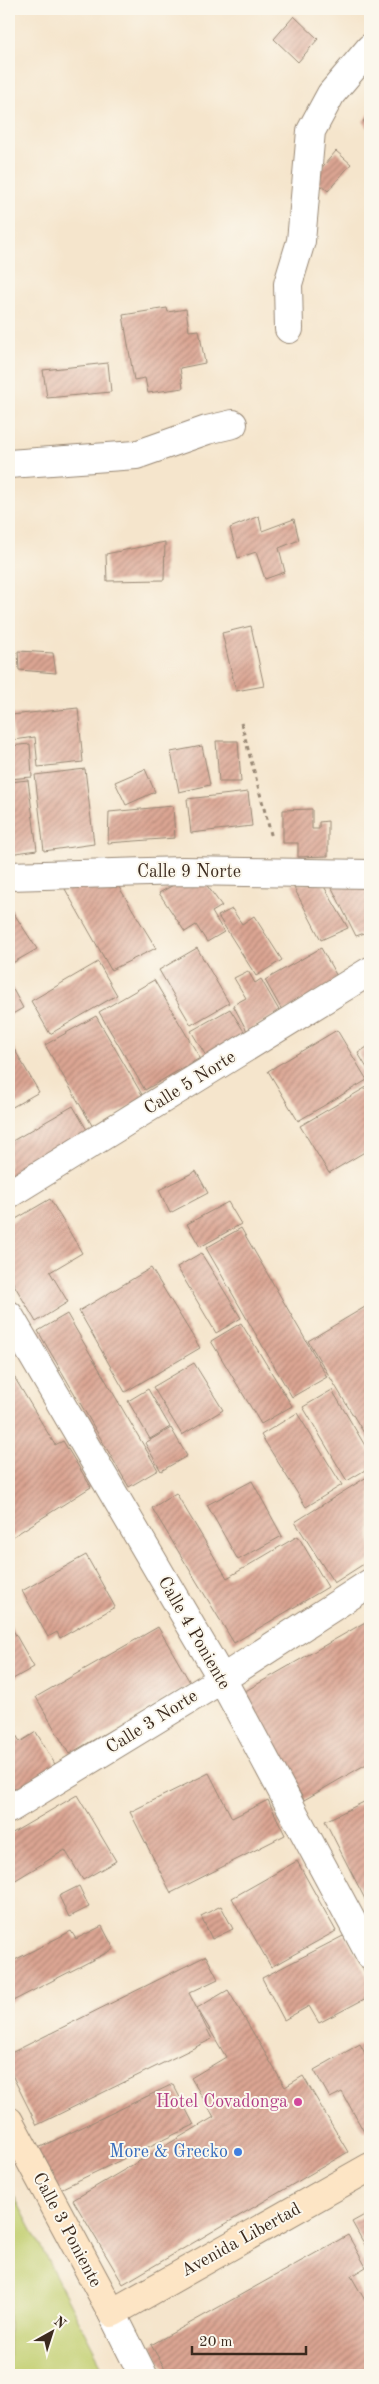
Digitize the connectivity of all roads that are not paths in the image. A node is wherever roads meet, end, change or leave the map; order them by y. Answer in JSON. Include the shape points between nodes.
{"nodes":[{"id":1,"x":370,"y":48,"type":"edge"},
{"id":2,"x":289,"y":329,"type":"dead end"},
{"id":3,"x":232,"y":424,"type":"dead end"},
{"id":4,"x":9,"y":464,"type":"edge"},
{"id":5,"x":370,"y":874,"type":"edge"},
{"id":6,"x":9,"y":876,"type":"edge"},
{"id":7,"x":370,"y":971,"type":"edge"},
{"id":8,"x":9,"y":1194,"type":"edge"},
{"id":9,"x":9,"y":1315,"type":"edge"},
{"id":10,"x":370,"y":1584,"type":"edge"},
{"id":11,"x":222,"y":1679,"type":"junction"},
{"id":12,"x":9,"y":1809,"type":"edge"},
{"id":13,"x":370,"y":1955,"type":"edge"},
{"id":14,"x":9,"y":2121,"type":"edge"},
{"id":15,"x":370,"y":2167,"type":"edge"},
{"id":16,"x":112,"y":2313,"type":"junction"},
{"id":17,"x":143,"y":2375,"type":"edge"}],
"edges":[{"from":1,"to":2,"type":"street","via":[[331,94],[311,131],[301,242],[288,284]]},
{"from":3,"to":4,"type":"street","via":[[136,455]]},
{"from":5,"to":6,"type":"street","name":"Calle 9 Norte","via":[[183,871]]},
{"from":7,"to":8,"type":"street","name":"Calle 5 Norte"},
{"from":9,"to":11,"type":"street","name":"Calle 4 Poniente"},
{"from":10,"to":11,"type":"street","name":"Calle 3 Norte"},
{"from":11,"to":12,"type":"street","name":"Calle 3 Norte"},
{"from":11,"to":13,"type":"street","name":"Calle 4 Poniente"},
{"from":14,"to":16,"type":"main road","name":"Calle 3 Poniente"},
{"from":15,"to":16,"type":"main road","name":"Avenida Libertad"},
{"from":16,"to":17,"type":"street"}]}
